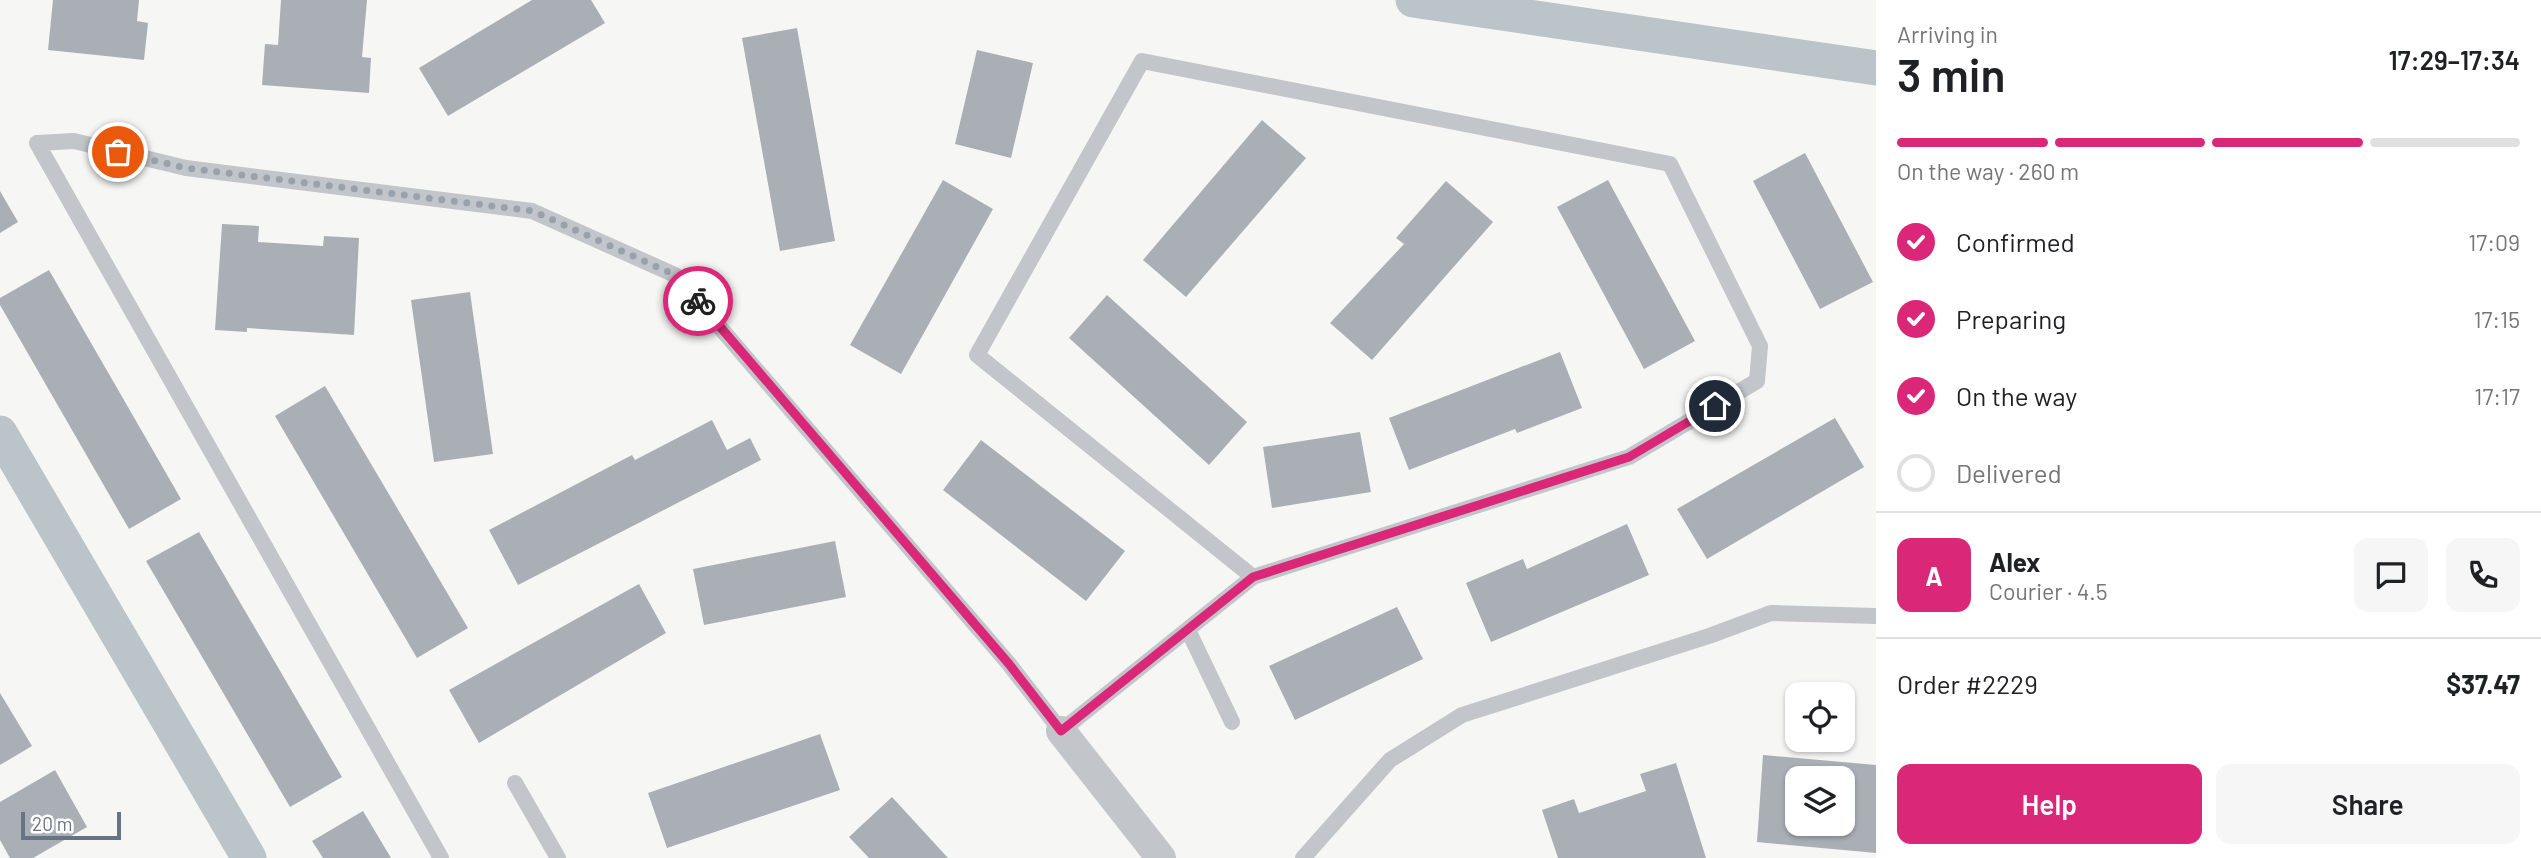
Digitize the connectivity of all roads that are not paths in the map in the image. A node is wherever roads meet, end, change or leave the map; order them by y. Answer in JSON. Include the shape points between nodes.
{"nodes":[{"id":1,"x":1253,"y":577,"type":"junction"},
{"id":2,"x":1876,"y":616,"type":"edge"},
{"id":3,"x":1188,"y":630,"type":"junction"},
{"id":4,"x":1232,"y":722,"type":"dead end"},
{"id":5,"x":1061,"y":731,"type":"junction"},
{"id":6,"x":515,"y":783,"type":"dead end"},
{"id":7,"x":441,"y":858,"type":"edge"},
{"id":8,"x":558,"y":858,"type":"edge"},
{"id":9,"x":1161,"y":858,"type":"edge"},
{"id":10,"x":1303,"y":858,"type":"edge"}],
"edges":[{"from":1,"to":1,"type":"lane","via":[[1629,457],[1758,381],[1760,346],[1670,164],[1142,61],[977,355]]},
{"from":1,"to":3,"type":"lane"},
{"from":2,"to":10,"type":"lane","via":[[1771,613],[1462,715],[1390,760]]},
{"from":3,"to":4,"type":"lane"},
{"from":3,"to":5,"type":"lane"},
{"from":5,"to":7,"type":"lane","via":[[675,275],[533,211],[186,168],[74,141],[37,143]]},
{"from":5,"to":9,"type":"street"},
{"from":6,"to":8,"type":"lane"}]}
